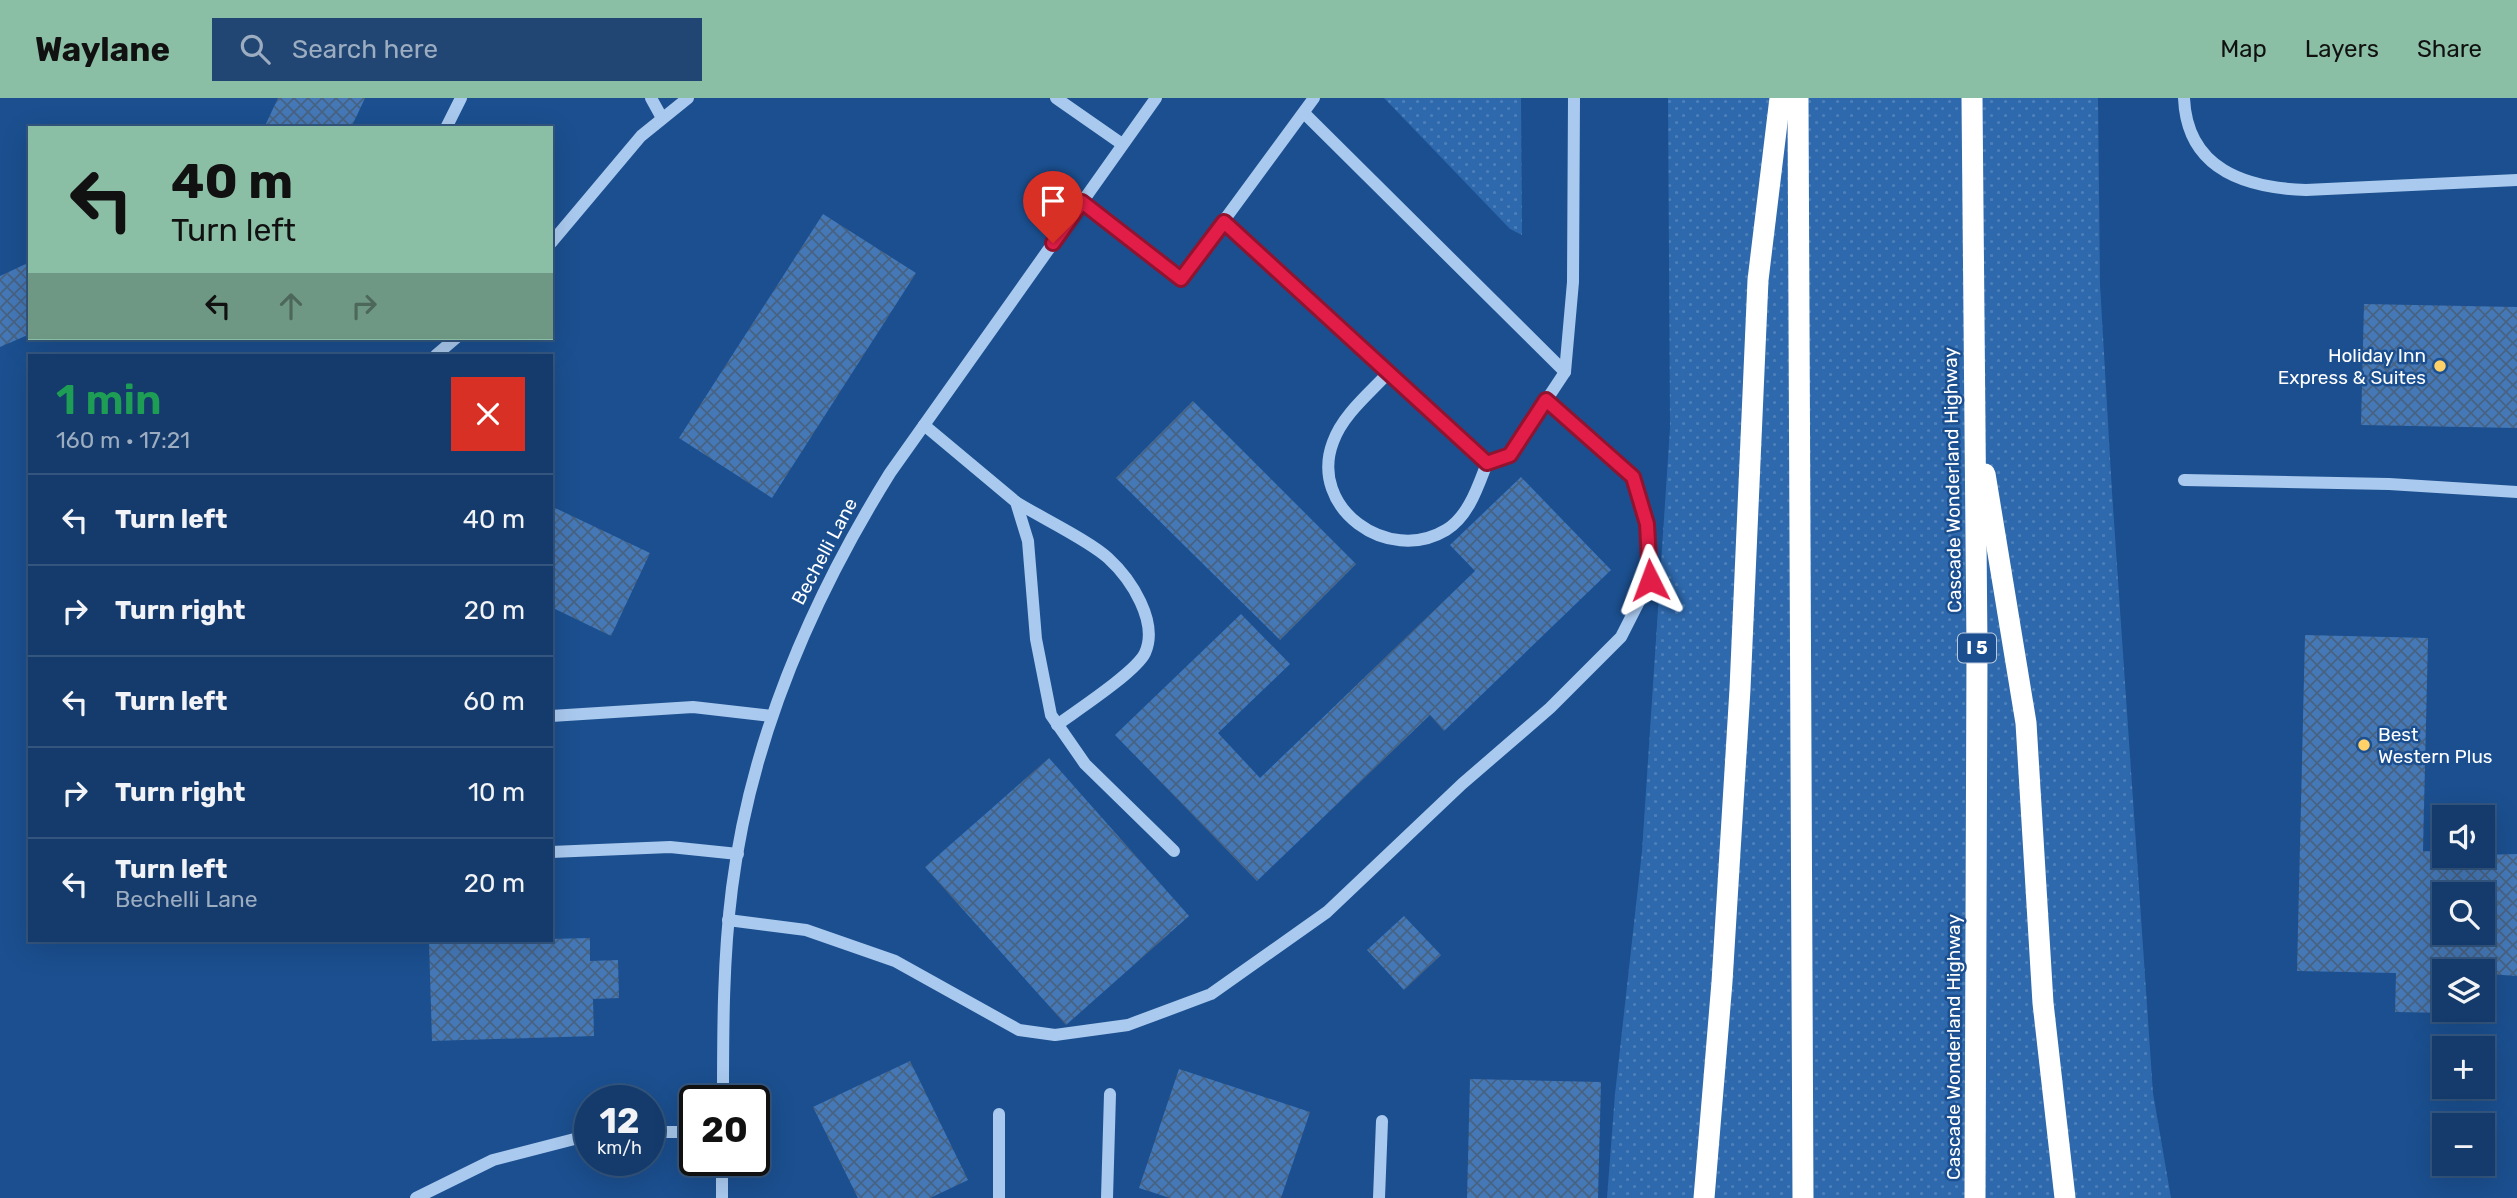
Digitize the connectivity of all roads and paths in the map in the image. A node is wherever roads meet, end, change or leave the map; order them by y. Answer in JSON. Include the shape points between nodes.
{"nodes":[{"id":1,"x":461,"y":98,"type":"edge"},
{"id":2,"x":651,"y":98,"type":"edge"},
{"id":3,"x":688,"y":98,"type":"edge"},
{"id":4,"x":1056,"y":98,"type":"edge"},
{"id":5,"x":1156,"y":98,"type":"edge"},
{"id":6,"x":1314,"y":98,"type":"edge"},
{"id":7,"x":1574,"y":98,"type":"edge"},
{"id":8,"x":1780,"y":98,"type":"edge"},
{"id":9,"x":1797,"y":98,"type":"edge"},
{"id":10,"x":1972,"y":98,"type":"edge"},
{"id":11,"x":2184,"y":98,"type":"edge"},
{"id":12,"x":1304,"y":113,"type":"junction"},
{"id":13,"x":662,"y":118,"type":"junction"},
{"id":14,"x":447,"y":126,"type":"edge"},
{"id":15,"x":1122,"y":144,"type":"junction"},
{"id":16,"x":2517,"y":180,"type":"edge"},
{"id":17,"x":1082,"y":202,"type":"junction"},
{"id":18,"x":1224,"y":222,"type":"junction"},
{"id":19,"x":553,"y":241,"type":"edge"},
{"id":20,"x":454,"y":340,"type":"edge"},
{"id":21,"x":437,"y":354,"type":"edge"},
{"id":22,"x":1390,"y":371,"type":"junction"},
{"id":23,"x":1565,"y":372,"type":"junction"},
{"id":24,"x":1546,"y":400,"type":"junction"},
{"id":25,"x":1973,"y":405,"type":"junction"},
{"id":26,"x":924,"y":425,"type":"junction"},
{"id":27,"x":1487,"y":463,"type":"junction"},
{"id":28,"x":2184,"y":480,"type":"dead end"},
{"id":29,"x":2517,"y":492,"type":"edge"},
{"id":30,"x":1016,"y":502,"type":"junction"},
{"id":31,"x":553,"y":716,"type":"edge"},
{"id":32,"x":772,"y":716,"type":"junction"},
{"id":33,"x":1057,"y":725,"type":"junction"},
{"id":34,"x":1174,"y":851,"type":"dead end"},
{"id":35,"x":553,"y":852,"type":"edge"},
{"id":36,"x":737,"y":854,"type":"junction"},
{"id":37,"x":728,"y":920,"type":"junction"},
{"id":38,"x":723,"y":1085,"type":"edge"},
{"id":39,"x":1110,"y":1094,"type":"dead end"},
{"id":40,"x":999,"y":1114,"type":"dead end"},
{"id":41,"x":1382,"y":1121,"type":"dead end"},
{"id":42,"x":574,"y":1139,"type":"edge"},
{"id":43,"x":722,"y":1176,"type":"edge"},
{"id":44,"x":416,"y":1198,"type":"edge"},
{"id":45,"x":722,"y":1198,"type":"edge"},
{"id":46,"x":999,"y":1198,"type":"edge"},
{"id":47,"x":1107,"y":1198,"type":"edge"},
{"id":48,"x":1378,"y":1198,"type":"edge"},
{"id":49,"x":1704,"y":1198,"type":"edge"},
{"id":50,"x":1803,"y":1198,"type":"edge"},
{"id":51,"x":1975,"y":1198,"type":"edge"},
{"id":52,"x":2065,"y":1198,"type":"edge"}],
"edges":[{"from":1,"to":14,"type":"street"},
{"from":2,"to":13,"type":"street"},
{"from":3,"to":13,"type":"street"},
{"from":4,"to":15,"type":"street"},
{"from":5,"to":15,"type":"street","name":"Bechelli Lane"},
{"from":6,"to":12,"type":"street"},
{"from":7,"to":23,"type":"street","via":[[1573,282]]},
{"from":8,"to":49,"type":"highway","via":[[1758,280],[1740,690]]},
{"from":9,"to":50,"type":"highway"},
{"from":10,"to":25,"type":"highway","name":"Cascade Wonderland Highway","number":"I 5"},
{"from":11,"to":16,"type":"street","via":[[2190,130],[2202,152],[2241,180],[2272,189]]},
{"from":12,"to":18,"type":"street"},
{"from":12,"to":23,"type":"street"},
{"from":13,"to":19,"type":"street","via":[[641,135]]},
{"from":15,"to":17,"type":"street","name":"Bechelli Lane"},
{"from":17,"to":18,"type":"street","via":[[1181,279]]},
{"from":17,"to":26,"type":"street","name":"Bechelli Lane"},
{"from":18,"to":22,"type":"street"},
{"from":20,"to":21,"type":"street"},
{"from":22,"to":27,"type":"street"},
{"from":22,"to":27,"type":"street","via":[[1351,413],[1333,441],[1327,479],[1342,509],[1372,534],[1409,544],[1447,530],[1473,500]]},
{"from":23,"to":24,"type":"street"},
{"from":24,"to":27,"type":"street","via":[[1510,455]]},
{"from":24,"to":37,"type":"street","via":[[1633,477],[1647,524],[1650,580],[1621,637],[1327,912],[1210,994],[1128,1024],[1055,1035],[1019,1031],[895,961],[806,930]]},
{"from":25,"to":51,"type":"highway","name":"Cascade Wonderland Highway","number":"I 5"},
{"from":25,"to":52,"type":"highway","via":[[2026,723],[2043,1003]]},
{"from":26,"to":30,"type":"street"},
{"from":26,"to":32,"type":"street","name":"Bechelli Lane","via":[[890,472],[833,569]]},
{"from":28,"to":29,"type":"street"},
{"from":30,"to":33,"type":"street","via":[[1028,541],[1037,639],[1051,715]]},
{"from":30,"to":33,"type":"street","via":[[1108,557],[1139,598],[1149,625],[1145,654]]},
{"from":31,"to":32,"type":"street","via":[[694,707]]},
{"from":32,"to":36,"type":"street","name":"Bechelli Lane"},
{"from":33,"to":34,"type":"street","via":[[1085,764]]},
{"from":35,"to":36,"type":"street","via":[[670,847]]},
{"from":36,"to":37,"type":"street","name":"Bechelli Lane"},
{"from":37,"to":38,"type":"street","name":"Bechelli Lane"},
{"from":39,"to":47,"type":"street"},
{"from":40,"to":46,"type":"street"},
{"from":41,"to":48,"type":"street"},
{"from":42,"to":44,"type":"street","via":[[493,1160]]},
{"from":43,"to":45,"type":"street"}]}
